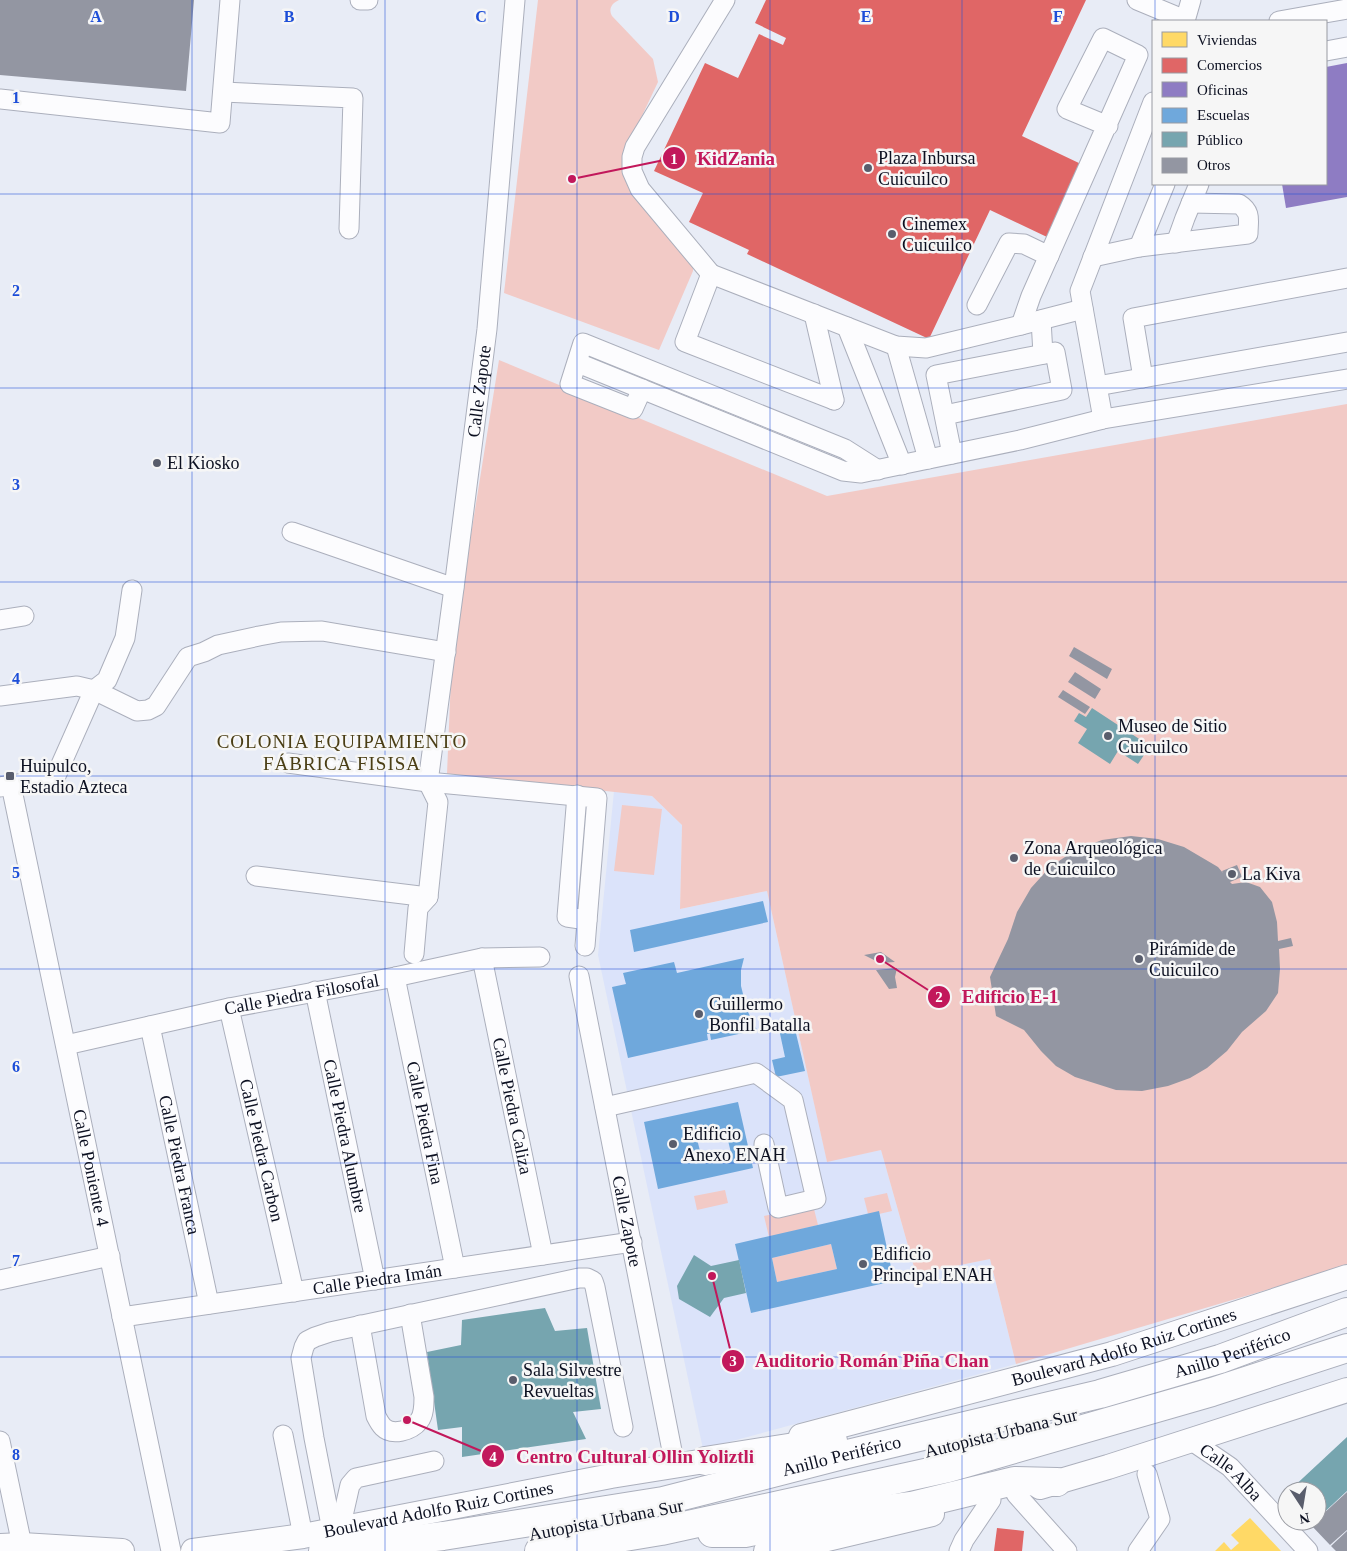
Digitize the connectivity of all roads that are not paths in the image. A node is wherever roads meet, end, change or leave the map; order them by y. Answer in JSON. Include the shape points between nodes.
{"nodes":[{"id":1,"x":230,"y":0,"type":"edge"},
{"id":2,"x":360,"y":0,"type":"edge"},
{"id":3,"x":368,"y":0,"type":"edge"},
{"id":4,"x":515,"y":0,"type":"edge"},
{"id":5,"x":725,"y":0,"type":"edge"},
{"id":6,"x":1137,"y":0,"type":"edge"},
{"id":7,"x":1191,"y":0,"type":"edge"},
{"id":8,"x":1347,"y":9,"type":"edge"},
{"id":9,"x":1185,"y":20,"type":"edge"},
{"id":10,"x":1285,"y":20,"type":"edge"},
{"id":11,"x":1347,"y":47,"type":"edge"},
{"id":12,"x":1327,"y":51,"type":"edge"},
{"id":13,"x":223,"y":92,"type":"junction"},
{"id":14,"x":0,"y":99,"type":"edge"},
{"id":15,"x":1152,"y":105,"type":"edge"},
{"id":16,"x":1108,"y":126,"type":"junction"},
{"id":17,"x":1165,"y":185,"type":"edge"},
{"id":18,"x":1199,"y":185,"type":"edge"},
{"id":19,"x":1191,"y":203,"type":"junction"},
{"id":20,"x":349,"y":228,"type":"dead end"},
{"id":21,"x":1176,"y":243,"type":"junction"},
{"id":22,"x":1139,"y":247,"type":"junction"},
{"id":23,"x":1049,"y":256,"type":"junction"},
{"id":24,"x":1093,"y":257,"type":"junction"},
{"id":25,"x":712,"y":274,"type":"junction"},
{"id":26,"x":1347,"y":278,"type":"edge"},
{"id":27,"x":977,"y":305,"type":"dead end"},
{"id":28,"x":1083,"y":308,"type":"junction"},
{"id":29,"x":814,"y":314,"type":"junction"},
{"id":30,"x":1041,"y":320,"type":"junction"},
{"id":31,"x":1021,"y":325,"type":"junction"},
{"id":32,"x":847,"y":327,"type":"junction"},
{"id":33,"x":1347,"y":342,"type":"edge"},
{"id":34,"x":896,"y":346,"type":"junction"},
{"id":35,"x":1043,"y":354,"type":"junction"},
{"id":36,"x":1143,"y":378,"type":"junction"},
{"id":37,"x":1347,"y":378,"type":"edge"},
{"id":38,"x":1097,"y":386,"type":"junction"},
{"id":39,"x":945,"y":415,"type":"junction"},
{"id":40,"x":1103,"y":419,"type":"junction"},
{"id":41,"x":952,"y":454,"type":"junction"},
{"id":42,"x":928,"y":459,"type":"junction"},
{"id":43,"x":902,"y":465,"type":"junction"},
{"id":44,"x":878,"y":470,"type":"junction"},
{"id":45,"x":292,"y":532,"type":"dead end"},
{"id":46,"x":454,"y":588,"type":"junction"},
{"id":47,"x":132,"y":590,"type":"dead end"},
{"id":48,"x":24,"y":616,"type":"dead end"},
{"id":49,"x":0,"y":620,"type":"edge"},
{"id":50,"x":446,"y":652,"type":"junction"},
{"id":51,"x":94,"y":690,"type":"junction"},
{"id":52,"x":0,"y":696,"type":"edge"},
{"id":53,"x":288,"y":763,"type":"dead end"},
{"id":54,"x":428,"y":782,"type":"junction"},
{"id":55,"x":6,"y":786,"type":"edge"},
{"id":56,"x":256,"y":876,"type":"dead end"},
{"id":57,"x":428,"y":897,"type":"junction"},
{"id":58,"x":585,"y":946,"type":"dead end"},
{"id":59,"x":414,"y":954,"type":"dead end"},
{"id":60,"x":540,"y":957,"type":"dead end"},
{"id":61,"x":482,"y":958,"type":"junction"},
{"id":62,"x":579,"y":976,"type":"dead end"},
{"id":63,"x":395,"y":977,"type":"junction"},
{"id":64,"x":315,"y":991,"type":"junction"},
{"id":65,"x":229,"y":1008,"type":"junction"},
{"id":66,"x":150,"y":1026,"type":"junction"},
{"id":67,"x":66,"y":1045,"type":"junction"},
{"id":68,"x":605,"y":1107,"type":"junction"},
{"id":69,"x":764,"y":1144,"type":"dead end"},
{"id":70,"x":632,"y":1242,"type":"junction"},
{"id":71,"x":542,"y":1255,"type":"junction"},
{"id":72,"x":110,"y":1256,"type":"junction"},
{"id":73,"x":455,"y":1268,"type":"junction"},
{"id":74,"x":1347,"y":1278,"type":"edge"},
{"id":75,"x":0,"y":1280,"type":"edge"},
{"id":76,"x":375,"y":1280,"type":"junction"},
{"id":77,"x":294,"y":1292,"type":"junction"},
{"id":78,"x":209,"y":1304,"type":"junction"},
{"id":79,"x":1347,"y":1304,"type":"edge"},
{"id":80,"x":1347,"y":1312,"type":"edge"},
{"id":81,"x":410,"y":1314,"type":"junction"},
{"id":82,"x":122,"y":1317,"type":"junction"},
{"id":83,"x":360,"y":1325,"type":"junction"},
{"id":84,"x":1347,"y":1330,"type":"edge"},
{"id":85,"x":1347,"y":1348,"type":"edge"},
{"id":86,"x":1220,"y":1359,"type":"junction"},
{"id":87,"x":1347,"y":1367,"type":"edge"},
{"id":88,"x":1347,"y":1390,"type":"edge"},
{"id":89,"x":1028,"y":1411,"type":"junction"},
{"id":90,"x":623,"y":1427,"type":"dead end"},
{"id":91,"x":283,"y":1435,"type":"dead end"},
{"id":92,"x":1192,"y":1440,"type":"junction"},
{"id":93,"x":0,"y":1441,"type":"edge"},
{"id":94,"x":434,"y":1461,"type":"dead end"},
{"id":95,"x":705,"y":1462,"type":"junction"},
{"id":96,"x":675,"y":1466,"type":"junction"},
{"id":97,"x":1147,"y":1474,"type":"dead end"},
{"id":98,"x":1057,"y":1482,"type":"junction"},
{"id":99,"x":1016,"y":1494,"type":"junction"},
{"id":100,"x":992,"y":1500,"type":"junction"},
{"id":101,"x":712,"y":1533,"type":"junction"},
{"id":102,"x":324,"y":1536,"type":"edge"},
{"id":103,"x":11,"y":1545,"type":"edge"},
{"id":104,"x":824,"y":1546,"type":"edge"},
{"id":105,"x":122,"y":1551,"type":"edge"},
{"id":106,"x":171,"y":1551,"type":"edge"},
{"id":107,"x":193,"y":1551,"type":"edge"},
{"id":108,"x":413,"y":1551,"type":"edge"},
{"id":109,"x":539,"y":1551,"type":"edge"},
{"id":110,"x":638,"y":1551,"type":"edge"},
{"id":111,"x":766,"y":1551,"type":"edge"},
{"id":112,"x":959,"y":1551,"type":"edge"},
{"id":113,"x":1067,"y":1551,"type":"edge"},
{"id":114,"x":1138,"y":1551,"type":"edge"},
{"id":115,"x":1308,"y":1551,"type":"edge"}],
"edges":[{"from":1,"to":13,"type":"street"},
{"from":2,"to":3,"type":"street"},
{"from":4,"to":46,"type":"street","name":"Calle Zapote","via":[[487,329]]},
{"from":5,"to":25,"type":"street","via":[[635,147],[632,157],[632,171],[640,189]]},
{"from":6,"to":9,"type":"street"},
{"from":7,"to":9,"type":"street"},
{"from":8,"to":10,"type":"street"},
{"from":11,"to":12,"type":"street"},
{"from":13,"to":14,"type":"street","via":[[220,123]]},
{"from":13,"to":20,"type":"street","via":[[353,98]]},
{"from":15,"to":24,"type":"street"},
{"from":16,"to":16,"type":"street","via":[[1066,110],[1103,38],[1138,55]]},
{"from":16,"to":23,"type":"street"},
{"from":17,"to":22,"type":"street"},
{"from":18,"to":19,"type":"street"},
{"from":19,"to":21,"type":"street"},
{"from":19,"to":21,"type":"street","via":[[1239,204],[1248,213],[1248,234]]},
{"from":21,"to":22,"type":"street"},
{"from":22,"to":24,"type":"street"},
{"from":23,"to":27,"type":"street","via":[[1024,244],[1009,243]]},
{"from":23,"to":31,"type":"street"},
{"from":24,"to":28,"type":"street","via":[[1080,291]]},
{"from":25,"to":29,"type":"street"},
{"from":25,"to":29,"type":"street","via":[[685,342],[834,400]]},
{"from":26,"to":36,"type":"street","via":[[1133,318]]},
{"from":28,"to":30,"type":"street"},
{"from":28,"to":38,"type":"street"},
{"from":29,"to":32,"type":"street"},
{"from":30,"to":31,"type":"street"},
{"from":30,"to":35,"type":"street"},
{"from":31,"to":34,"type":"street","via":[[926,348]]},
{"from":32,"to":34,"type":"street"},
{"from":32,"to":43,"type":"street"},
{"from":33,"to":36,"type":"street"},
{"from":34,"to":42,"type":"street"},
{"from":35,"to":39,"type":"street","via":[[936,375]]},
{"from":35,"to":39,"type":"street","via":[[1055,352],[1062,390]]},
{"from":36,"to":38,"type":"street"},
{"from":37,"to":40,"type":"street"},
{"from":38,"to":40,"type":"street"},
{"from":39,"to":41,"type":"street"},
{"from":40,"to":41,"type":"street"},
{"from":41,"to":42,"type":"street"},
{"from":42,"to":43,"type":"street"},
{"from":43,"to":44,"type":"street"},
{"from":44,"to":44,"type":"street","via":[[845,449],[583,343],[578,363],[843,471],[861,473]]},
{"from":45,"to":46,"type":"street"},
{"from":46,"to":50,"type":"street","name":"Calle Zapote"},
{"from":47,"to":51,"type":"street","via":[[125,638],[107,680]]},
{"from":48,"to":49,"type":"street"},
{"from":50,"to":51,"type":"street","via":[[322,631],[281,632],[218,645],[188,657],[156,706],[148,710],[137,711]]},
{"from":50,"to":54,"type":"street","name":"Calle Zapote"},
{"from":51,"to":52,"type":"street","via":[[77,686]]},
{"from":51,"to":55,"type":"street","via":[[56,778]]},
{"from":53,"to":54,"type":"street"},
{"from":54,"to":57,"type":"street","via":[[438,802]]},
{"from":54,"to":58,"type":"street","via":[[578,795],[567,917],[587,920]]},
{"from":55,"to":67,"type":"street","name":"Calle Poniente 4"},
{"from":56,"to":57,"type":"street"},
{"from":57,"to":59,"type":"street","via":[[418,908]]},
{"from":60,"to":61,"type":"street","name":"Calle Piedra Filosofal"},
{"from":61,"to":63,"type":"street","name":"Calle Piedra Filosofal"},
{"from":61,"to":71,"type":"street","name":"Calle Piedra Caliza"},
{"from":62,"to":68,"type":"street","name":"Calle Zapote"},
{"from":63,"to":64,"type":"street","name":"Calle Piedra Filosofal"},
{"from":63,"to":73,"type":"street","name":"Calle Piedra Fina"},
{"from":64,"to":65,"type":"street","name":"Calle Piedra Filosofal"},
{"from":64,"to":76,"type":"street","name":"Calle Piedra Alumbre"},
{"from":65,"to":66,"type":"street","name":"Calle Piedra Filosofal"},
{"from":65,"to":77,"type":"street","name":"Calle Piedra Carbon"},
{"from":66,"to":67,"type":"street","name":"Calle Piedra Filosofal"},
{"from":66,"to":78,"type":"street","name":"Calle Piedra Franca"},
{"from":67,"to":72,"type":"street","name":"Calle Poniente 4"},
{"from":68,"to":69,"type":"street","via":[[756,1073],[793,1100],[816,1199],[778,1208]]},
{"from":68,"to":70,"type":"street","name":"Calle Zapote"},
{"from":70,"to":71,"type":"street","name":"Calle Piedra Imán"},
{"from":70,"to":96,"type":"street","name":"Calle Zapote"},
{"from":71,"to":73,"type":"street","name":"Calle Piedra Imán"},
{"from":72,"to":75,"type":"street"},
{"from":72,"to":82,"type":"street","name":"Calle Poniente 4"},
{"from":73,"to":76,"type":"street","name":"Calle Piedra Imán"},
{"from":74,"to":95,"type":"main road","name":"Boulevard Adolfo Ruiz Cortines","via":[[1112,1354]]},
{"from":76,"to":77,"type":"street","name":"Calle Piedra Imán"},
{"from":77,"to":78,"type":"street","name":"Calle Piedra Imán"},
{"from":78,"to":82,"type":"street","name":"Calle Piedra Imán"},
{"from":79,"to":86,"type":"highway"},
{"from":80,"to":86,"type":"highway","name":"Anillo Periférico"},
{"from":81,"to":83,"type":"street"},
{"from":81,"to":83,"type":"street","via":[[424,1410],[420,1421],[409,1429],[392,1432],[383,1427],[376,1416]]},
{"from":81,"to":90,"type":"street","via":[[579,1278],[593,1281]]},
{"from":82,"to":106,"type":"street","name":"Calle Poniente 4"},
{"from":83,"to":102,"type":"street","via":[[307,1341],[301,1358],[314,1438]]},
{"from":84,"to":108,"type":"highway","name":"Autopista Urbana Sur","via":[[1084,1413],[793,1484],[563,1530]]},
{"from":85,"to":109,"type":"highway","name":"Autopista Urbana Sur","via":[[1212,1392],[948,1468],[662,1531]]},
{"from":86,"to":89,"type":"highway","name":"Anillo Periférico"},
{"from":87,"to":101,"type":"highway","via":[[1208,1413]]},
{"from":88,"to":92,"type":"main road"},
{"from":89,"to":95,"type":"highway"},
{"from":89,"to":102,"type":"highway","name":"Anillo Periférico","via":[[663,1501],[443,1536]]},
{"from":91,"to":102,"type":"street"},
{"from":92,"to":98,"type":"main road"},
{"from":92,"to":115,"type":"street","name":"Calle Alba","via":[[1230,1466]]},
{"from":93,"to":103,"type":"street"},
{"from":94,"to":102,"type":"street","via":[[356,1478]]},
{"from":95,"to":96,"type":"main road","name":"Boulevard Adolfo Ruiz Cortines"},
{"from":96,"to":102,"type":"main road","name":"Boulevard Adolfo Ruiz Cortines","via":[[611,1476]]},
{"from":97,"to":114,"type":"street","via":[[1160,1519]]},
{"from":98,"to":99,"type":"main road"},
{"from":98,"to":101,"type":"highway","via":[[1014,1481],[912,1506],[818,1518],[745,1533]]},
{"from":99,"to":100,"type":"main road"},
{"from":99,"to":113,"type":"street"},
{"from":100,"to":104,"type":"main road"},
{"from":100,"to":112,"type":"street"},
{"from":101,"to":110,"type":"highway"},
{"from":102,"to":107,"type":"main road","name":"Boulevard Adolfo Ruiz Cortines"},
{"from":103,"to":105,"type":"main road"},
{"from":104,"to":111,"type":"main road"}]}
